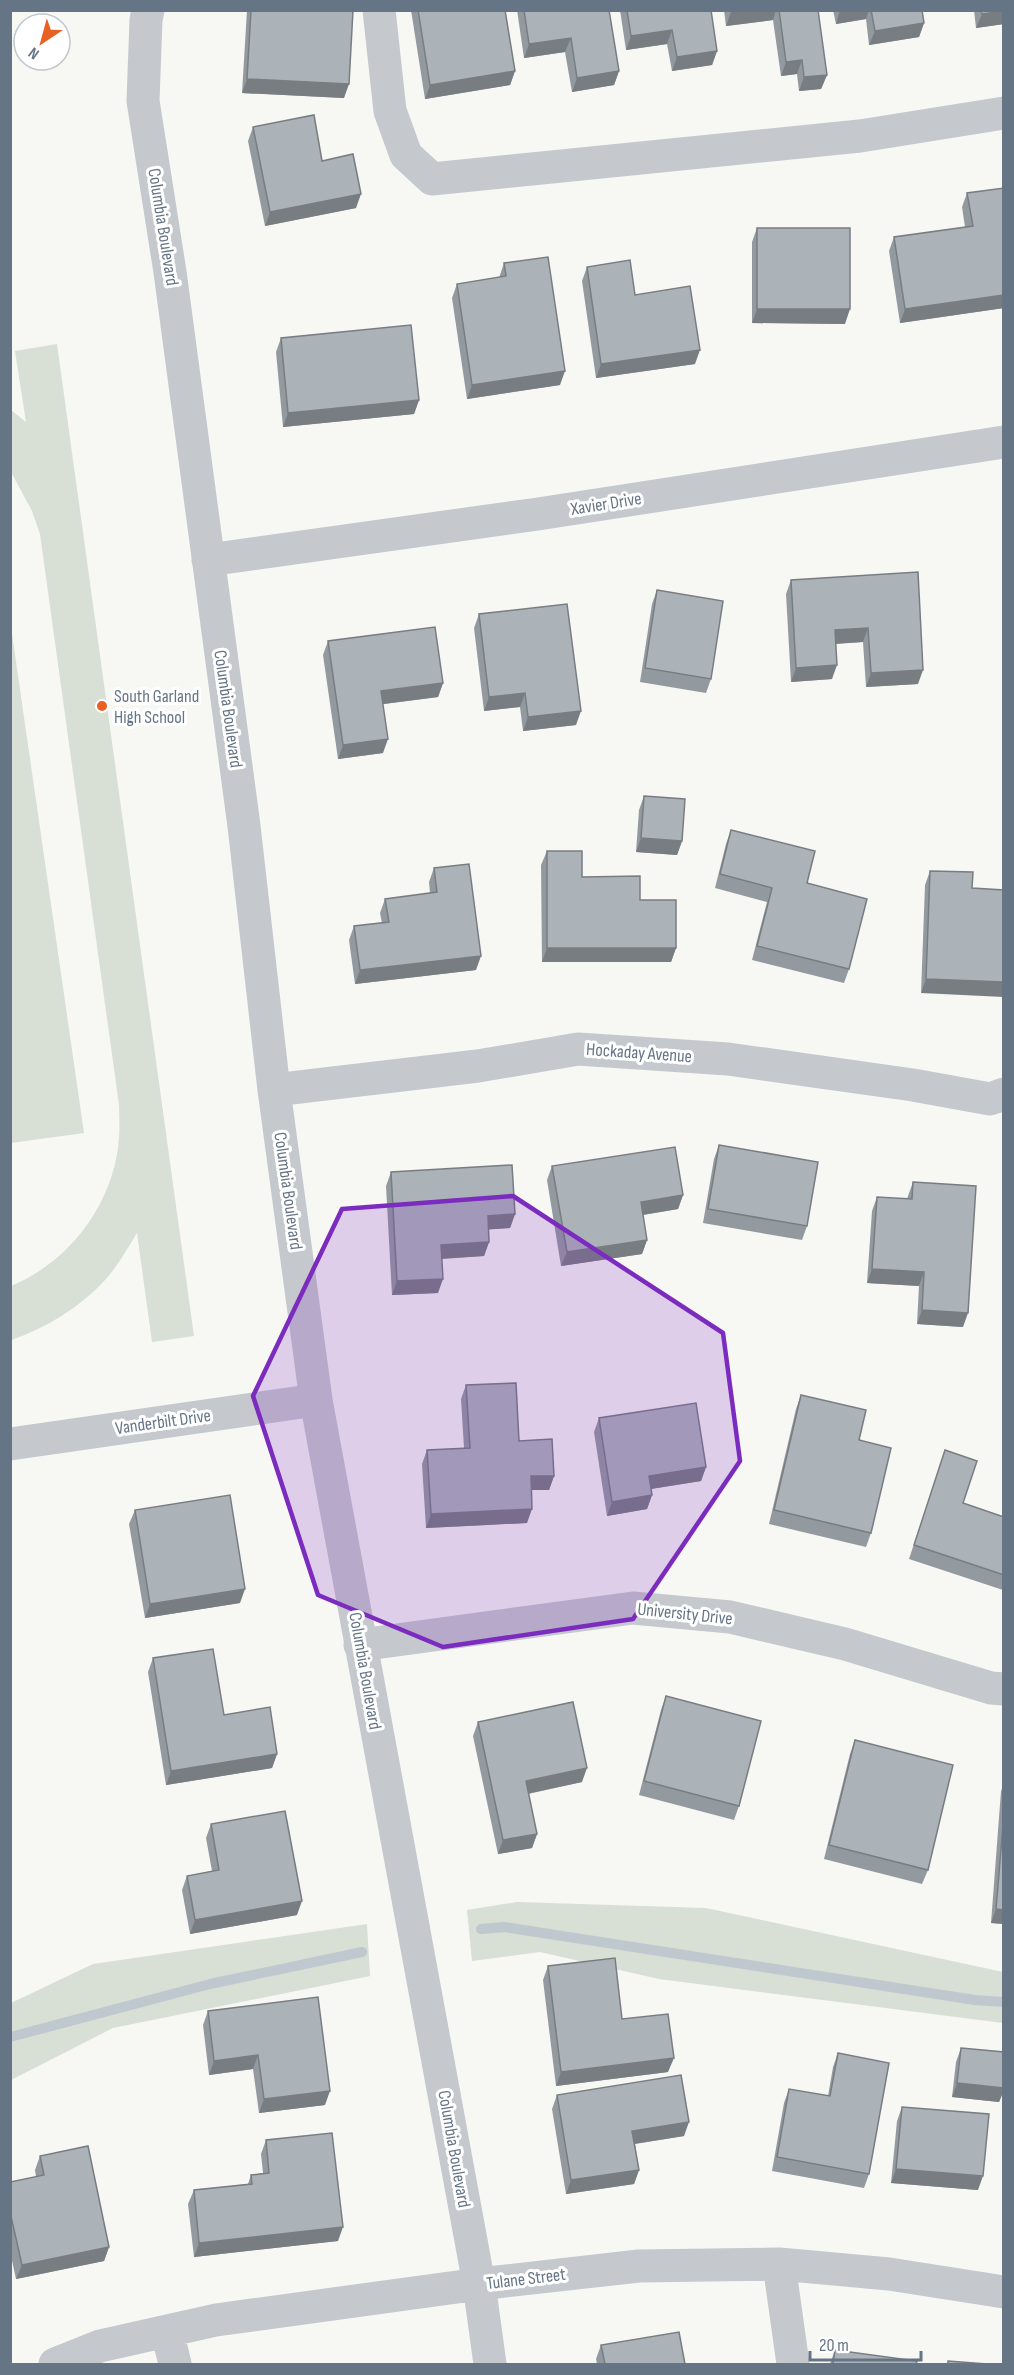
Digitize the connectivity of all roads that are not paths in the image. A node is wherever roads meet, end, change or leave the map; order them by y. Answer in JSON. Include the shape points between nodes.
{"nodes":[{"id":1,"x":148,"y":10,"type":"edge"},
{"id":2,"x":379,"y":10,"type":"edge"},
{"id":3,"x":1004,"y":113,"type":"edge"},
{"id":4,"x":1004,"y":442,"type":"edge"},
{"id":5,"x":208,"y":560,"type":"junction"},
{"id":6,"x":274,"y":1090,"type":"junction"},
{"id":7,"x":1004,"y":1094,"type":"edge"},
{"id":8,"x":316,"y":1400,"type":"junction"},
{"id":9,"x":10,"y":1444,"type":"edge"},
{"id":10,"x":360,"y":1645,"type":"junction"},
{"id":11,"x":1004,"y":1689,"type":"edge"},
{"id":12,"x":779,"y":2264,"type":"junction"},
{"id":13,"x":479,"y":2284,"type":"junction"},
{"id":14,"x":1004,"y":2292,"type":"edge"},
{"id":15,"x":167,"y":2331,"type":"junction"},
{"id":16,"x":55,"y":2364,"type":"edge"},
{"id":17,"x":175,"y":2364,"type":"edge"},
{"id":18,"x":490,"y":2364,"type":"edge"},
{"id":19,"x":793,"y":2364,"type":"edge"}],
"edges":[{"from":1,"to":5,"type":"street","name":"Columbia Boulevard","via":[[143,101]]},
{"from":2,"to":3,"type":"street","via":[[390,111],[405,156],[432,179],[861,136]]},
{"from":4,"to":5,"type":"street","name":"Xavier Drive"},
{"from":5,"to":6,"type":"street","name":"Columbia Boulevard"},
{"from":6,"to":7,"type":"street","name":"Hockaday Avenue","via":[[478,1066],[578,1049],[728,1059],[990,1099]]},
{"from":6,"to":8,"type":"street","name":"Columbia Boulevard"},
{"from":8,"to":9,"type":"street","name":"Vanderbilt Drive"},
{"from":8,"to":10,"type":"street","name":"Columbia Boulevard"},
{"from":10,"to":11,"type":"street","name":"University Drive","via":[[633,1608],[730,1617],[845,1644]]},
{"from":10,"to":13,"type":"street","name":"Columbia Boulevard"},
{"from":12,"to":13,"type":"street","name":"Tulane Street","via":[[639,2266]]},
{"from":12,"to":14,"type":"street","name":"Tulane Street","via":[[889,2274]]},
{"from":12,"to":19,"type":"street"},
{"from":13,"to":15,"type":"street","name":"Tulane Street","via":[[216,2320]]},
{"from":13,"to":18,"type":"street","name":"Columbia Boulevard"},
{"from":15,"to":16,"type":"street","name":"Tulane Street","via":[[100,2346]]},
{"from":15,"to":17,"type":"street"}]}
